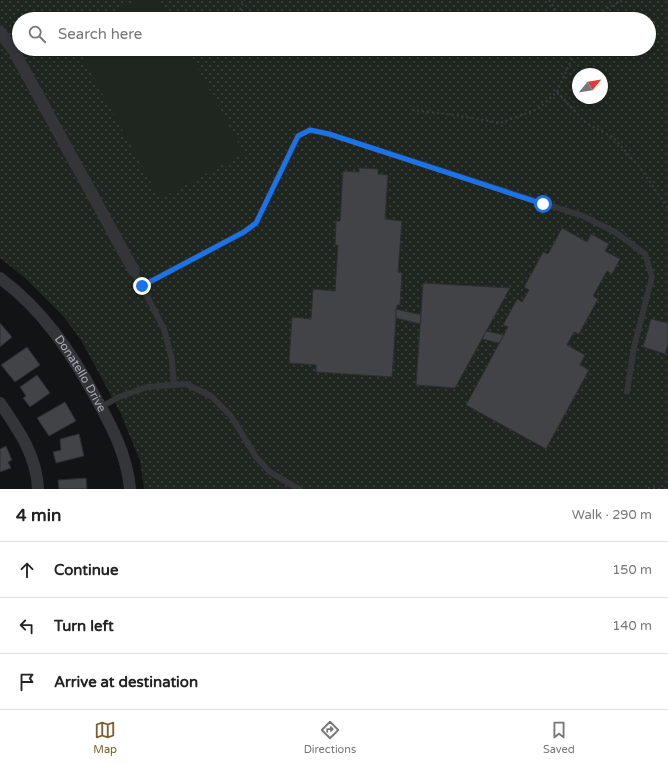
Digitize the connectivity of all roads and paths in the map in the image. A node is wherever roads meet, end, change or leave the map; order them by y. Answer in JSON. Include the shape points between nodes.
{"nodes":[{"id":1,"x":244,"y":0,"type":"edge"},
{"id":2,"x":549,"y":0,"type":"edge"},
{"id":3,"x":624,"y":0,"type":"edge"},
{"id":4,"x":239,"y":12,"type":"edge"},
{"id":5,"x":557,"y":12,"type":"edge"},
{"id":6,"x":603,"y":12,"type":"edge"},
{"id":7,"x":0,"y":32,"type":"edge"},
{"id":8,"x":12,"y":48,"type":"edge"},
{"id":9,"x":17,"y":56,"type":"edge"},
{"id":10,"x":573,"y":56,"type":"edge"},
{"id":11,"x":557,"y":92,"type":"junction"},
{"id":12,"x":412,"y":110,"type":"dead end"},
{"id":13,"x":668,"y":208,"type":"edge"},
{"id":14,"x":134,"y":271,"type":"joint"},
{"id":15,"x":0,"y":278,"type":"edge"},
{"id":16,"x":142,"y":286,"type":"junction"},
{"id":17,"x":174,"y":385,"type":"junction"},
{"id":18,"x":627,"y":392,"type":"dead end"},
{"id":19,"x":0,"y":403,"type":"edge"},
{"id":20,"x":101,"y":407,"type":"junction"},
{"id":21,"x":668,"y":487,"type":"edge"},
{"id":22,"x":648,"y":488,"type":"dead end"},
{"id":23,"x":38,"y":489,"type":"edge"},
{"id":24,"x":130,"y":489,"type":"edge"},
{"id":25,"x":299,"y":489,"type":"edge"},
{"id":26,"x":663,"y":489,"type":"edge"}],
"edges":[{"from":1,"to":4,"type":"path"},
{"from":2,"to":5,"type":"path"},
{"from":3,"to":6,"type":"path"},
{"from":7,"to":8,"type":"street"},
{"from":9,"to":14,"type":"street"},
{"from":10,"to":11,"type":"path"},
{"from":11,"to":12,"type":"path","via":[[538,109],[500,123]]},
{"from":11,"to":13,"type":"path","via":[[586,124],[614,138],[641,169]]},
{"from":14,"to":16,"type":"lane"},
{"from":15,"to":20,"type":"street","name":"Donatello Drive","via":[[35,308],[57,333],[76,361]]},
{"from":16,"to":17,"type":"lane","via":[[164,329],[172,360]]},
{"from":16,"to":18,"type":"lane","via":[[244,232],[256,223],[298,136],[310,130],[329,134],[583,216],[615,232],[645,254],[652,277],[634,347]]},
{"from":17,"to":20,"type":"lane","via":[[147,387]]},
{"from":17,"to":25,"type":"lane","via":[[186,384],[211,396],[231,416],[256,457],[270,472]]},
{"from":19,"to":23,"type":"street","via":[[27,445],[34,464]]},
{"from":20,"to":24,"type":"street","name":"Donatello Drive","via":[[118,439]]},
{"from":21,"to":26,"type":"path"},
{"from":22,"to":26,"type":"path"}]}
